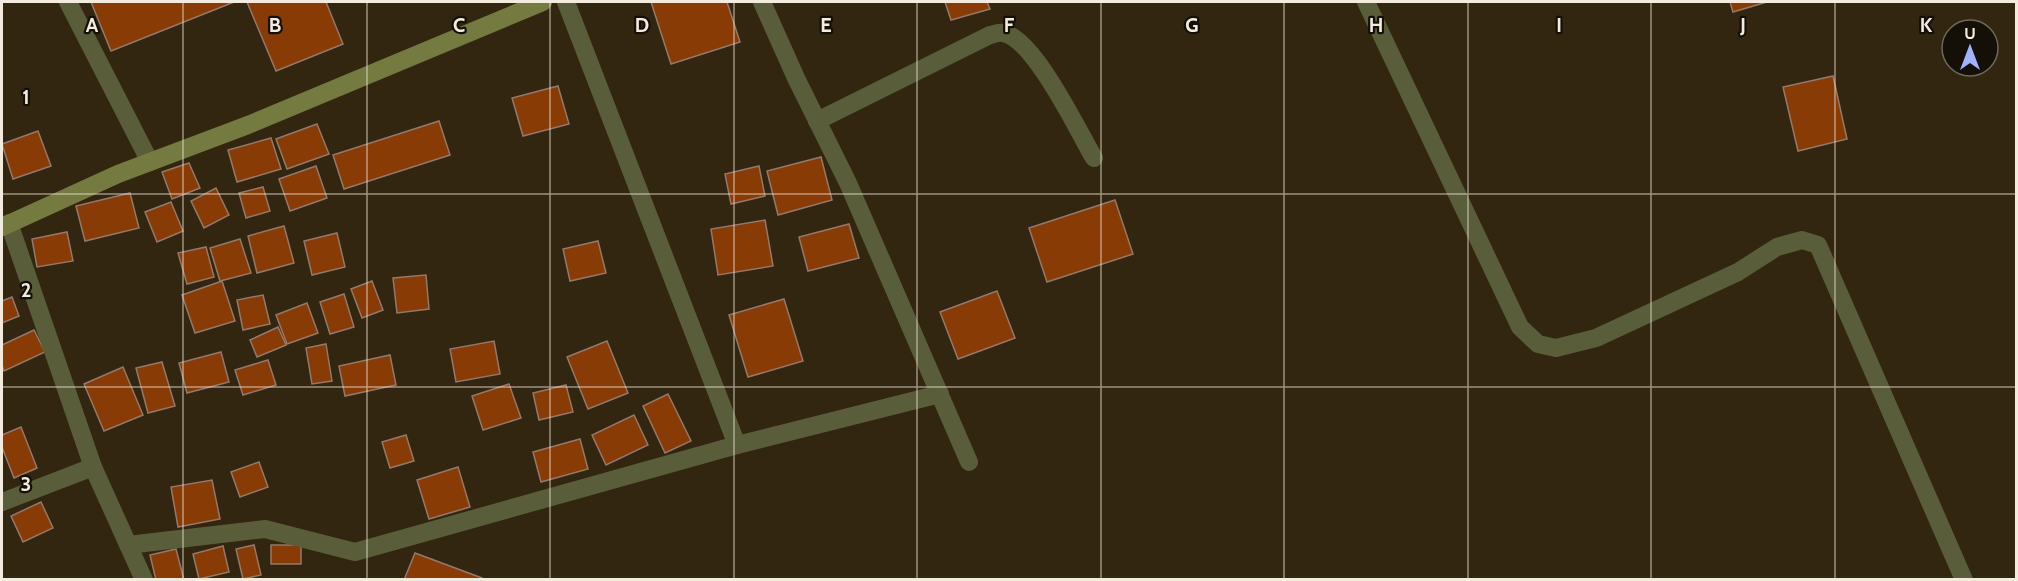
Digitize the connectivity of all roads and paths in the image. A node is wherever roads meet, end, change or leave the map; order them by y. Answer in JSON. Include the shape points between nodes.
{"nodes":[{"id":1,"x":68,"y":2,"type":"edge"},
{"id":2,"x":543,"y":2,"type":"edge"},
{"id":3,"x":566,"y":2,"type":"edge"},
{"id":4,"x":762,"y":2,"type":"edge"},
{"id":5,"x":1366,"y":2,"type":"edge"},
{"id":6,"x":817,"y":121,"type":"junction"},
{"id":7,"x":1094,"y":158,"type":"dead end"},
{"id":8,"x":150,"y":162,"type":"junction"},
{"id":9,"x":5,"y":225,"type":"edge"},
{"id":10,"x":940,"y":394,"type":"junction"},
{"id":11,"x":737,"y":445,"type":"junction"},
{"id":12,"x":969,"y":462,"type":"dead end"},
{"id":13,"x":93,"y":467,"type":"junction"},
{"id":14,"x":2,"y":502,"type":"edge"},
{"id":15,"x":128,"y":545,"type":"junction"},
{"id":16,"x":144,"y":579,"type":"edge"},
{"id":17,"x":1964,"y":579,"type":"edge"}],
"edges":[{"from":1,"to":8,"type":"street"},
{"from":2,"to":8,"type":"street"},
{"from":3,"to":11,"type":"street"},
{"from":4,"to":6,"type":"street"},
{"from":5,"to":17,"type":"street","via":[[1520,327],[1538,344],[1556,348],[1596,338],[1737,272],[1776,247],[1802,240],[1818,245]]},
{"from":6,"to":7,"type":"street","via":[[1002,32],[1015,38],[1039,62]]},
{"from":6,"to":10,"type":"street"},
{"from":8,"to":9,"type":"street"},
{"from":9,"to":13,"type":"street"},
{"from":10,"to":11,"type":"street"},
{"from":10,"to":12,"type":"street"},
{"from":11,"to":15,"type":"street","via":[[356,552],[265,529]]},
{"from":13,"to":14,"type":"street"},
{"from":13,"to":15,"type":"street"},
{"from":15,"to":16,"type":"street"}]}
